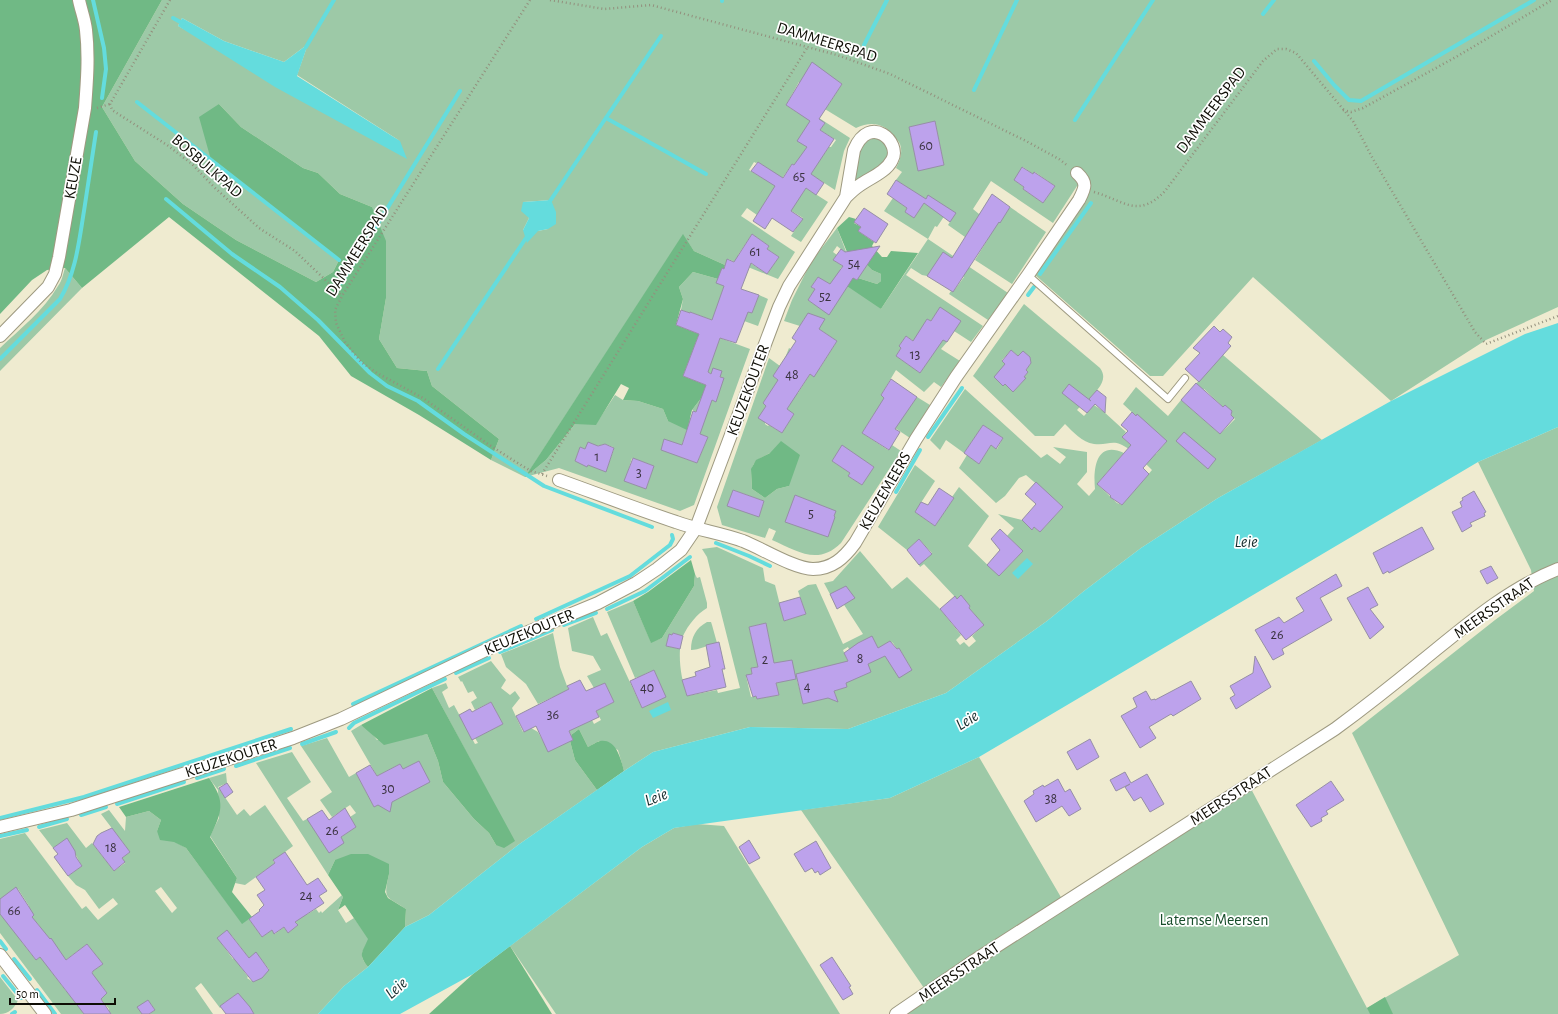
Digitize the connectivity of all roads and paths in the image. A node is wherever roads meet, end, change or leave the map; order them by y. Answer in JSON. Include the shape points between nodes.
{"nodes":[{"id":1,"x":78,"y":0,"type":"edge"},
{"id":2,"x":170,"y":0,"type":"edge"},
{"id":3,"x":530,"y":0,"type":"edge"},
{"id":4,"x":550,"y":0,"type":"edge"},
{"id":5,"x":1552,"y":0,"type":"edge"},
{"id":6,"x":807,"y":48,"type":"junction"},
{"id":7,"x":1343,"y":110,"type":"junction"},
{"id":8,"x":1077,"y":173,"type":"joint"},
{"id":9,"x":1084,"y":190,"type":"junction"},
{"id":10,"x":846,"y":197,"type":"junction"},
{"id":11,"x":1028,"y":275,"type":"junction"},
{"id":12,"x":342,"y":296,"type":"junction"},
{"id":13,"x":1558,"y":316,"type":"edge"},
{"id":14,"x":0,"y":336,"type":"edge"},
{"id":15,"x":1184,"y":378,"type":"dead end"},
{"id":16,"x":542,"y":474,"type":"junction"},
{"id":17,"x":559,"y":480,"type":"joint"},
{"id":18,"x":696,"y":528,"type":"junction"},
{"id":19,"x":1558,"y":569,"type":"edge"},
{"id":20,"x":0,"y":827,"type":"edge"},
{"id":21,"x":0,"y":955,"type":"edge"},
{"id":22,"x":42,"y":1013,"type":"edge"},
{"id":23,"x":896,"y":1014,"type":"edge"}],
"edges":[{"from":1,"to":14,"type":"street","name":"KEUZE","via":[[86,29],[87,89],[59,257],[55,274],[48,287]]},
{"from":2,"to":12,"type":"path","name":"BOSBULKPAD","via":[[110,104],[112,110],[192,164],[259,228],[295,251]]},
{"from":3,"to":12,"type":"path","name":"DAMMEERSPAD"},
{"from":4,"to":6,"type":"path","name":"DAMMEERSPAD","via":[[604,9],[651,4]]},
{"from":5,"to":7,"type":"path","via":[[1363,108],[1351,112]]},
{"from":6,"to":8,"type":"path","name":"DAMMEERSPAD","via":[[837,55],[890,74],[1026,141],[1059,159]]},
{"from":6,"to":16,"type":"path"},
{"from":7,"to":9,"type":"path","name":"DAMMEERSPAD","via":[[1296,53],[1277,49],[1263,62],[1156,200],[1146,206],[1134,206]]},
{"from":7,"to":13,"type":"path","via":[[1353,121],[1475,332],[1486,344]]},
{"from":8,"to":9,"type":"street","via":[[1083,178]]},
{"from":9,"to":11,"type":"street","name":"KEUZEMEERS"},
{"from":10,"to":10,"type":"street","name":"KEUZEKOUTER","via":[[857,142],[868,132],[884,134],[893,148],[892,160],[884,170],[858,186]]},
{"from":10,"to":18,"type":"street","name":"KEUZEKOUTER","via":[[782,300]]},
{"from":11,"to":15,"type":"lane","via":[[1168,399]]},
{"from":11,"to":18,"type":"street","name":"KEUZEMEERS","via":[[956,377],[854,543],[840,560],[825,568],[812,570],[745,542]]},
{"from":12,"to":16,"type":"path","name":"DAMMEERSPAD","via":[[335,310],[336,323],[345,342],[361,362],[423,398],[516,462]]},
{"from":16,"to":17,"type":"path","name":"DAMMEERSPAD"},
{"from":17,"to":18,"type":"street","name":"KEUZEMEERS"},
{"from":18,"to":20,"type":"street","name":"KEUZEKOUTER","via":[[681,550],[636,584],[598,603],[492,647],[342,719],[289,739],[71,810]]},
{"from":19,"to":23,"type":"street","name":"MEERSSTRAAT","via":[[1538,577],[1492,606],[1335,729]]},
{"from":21,"to":22,"type":"street"}]}
